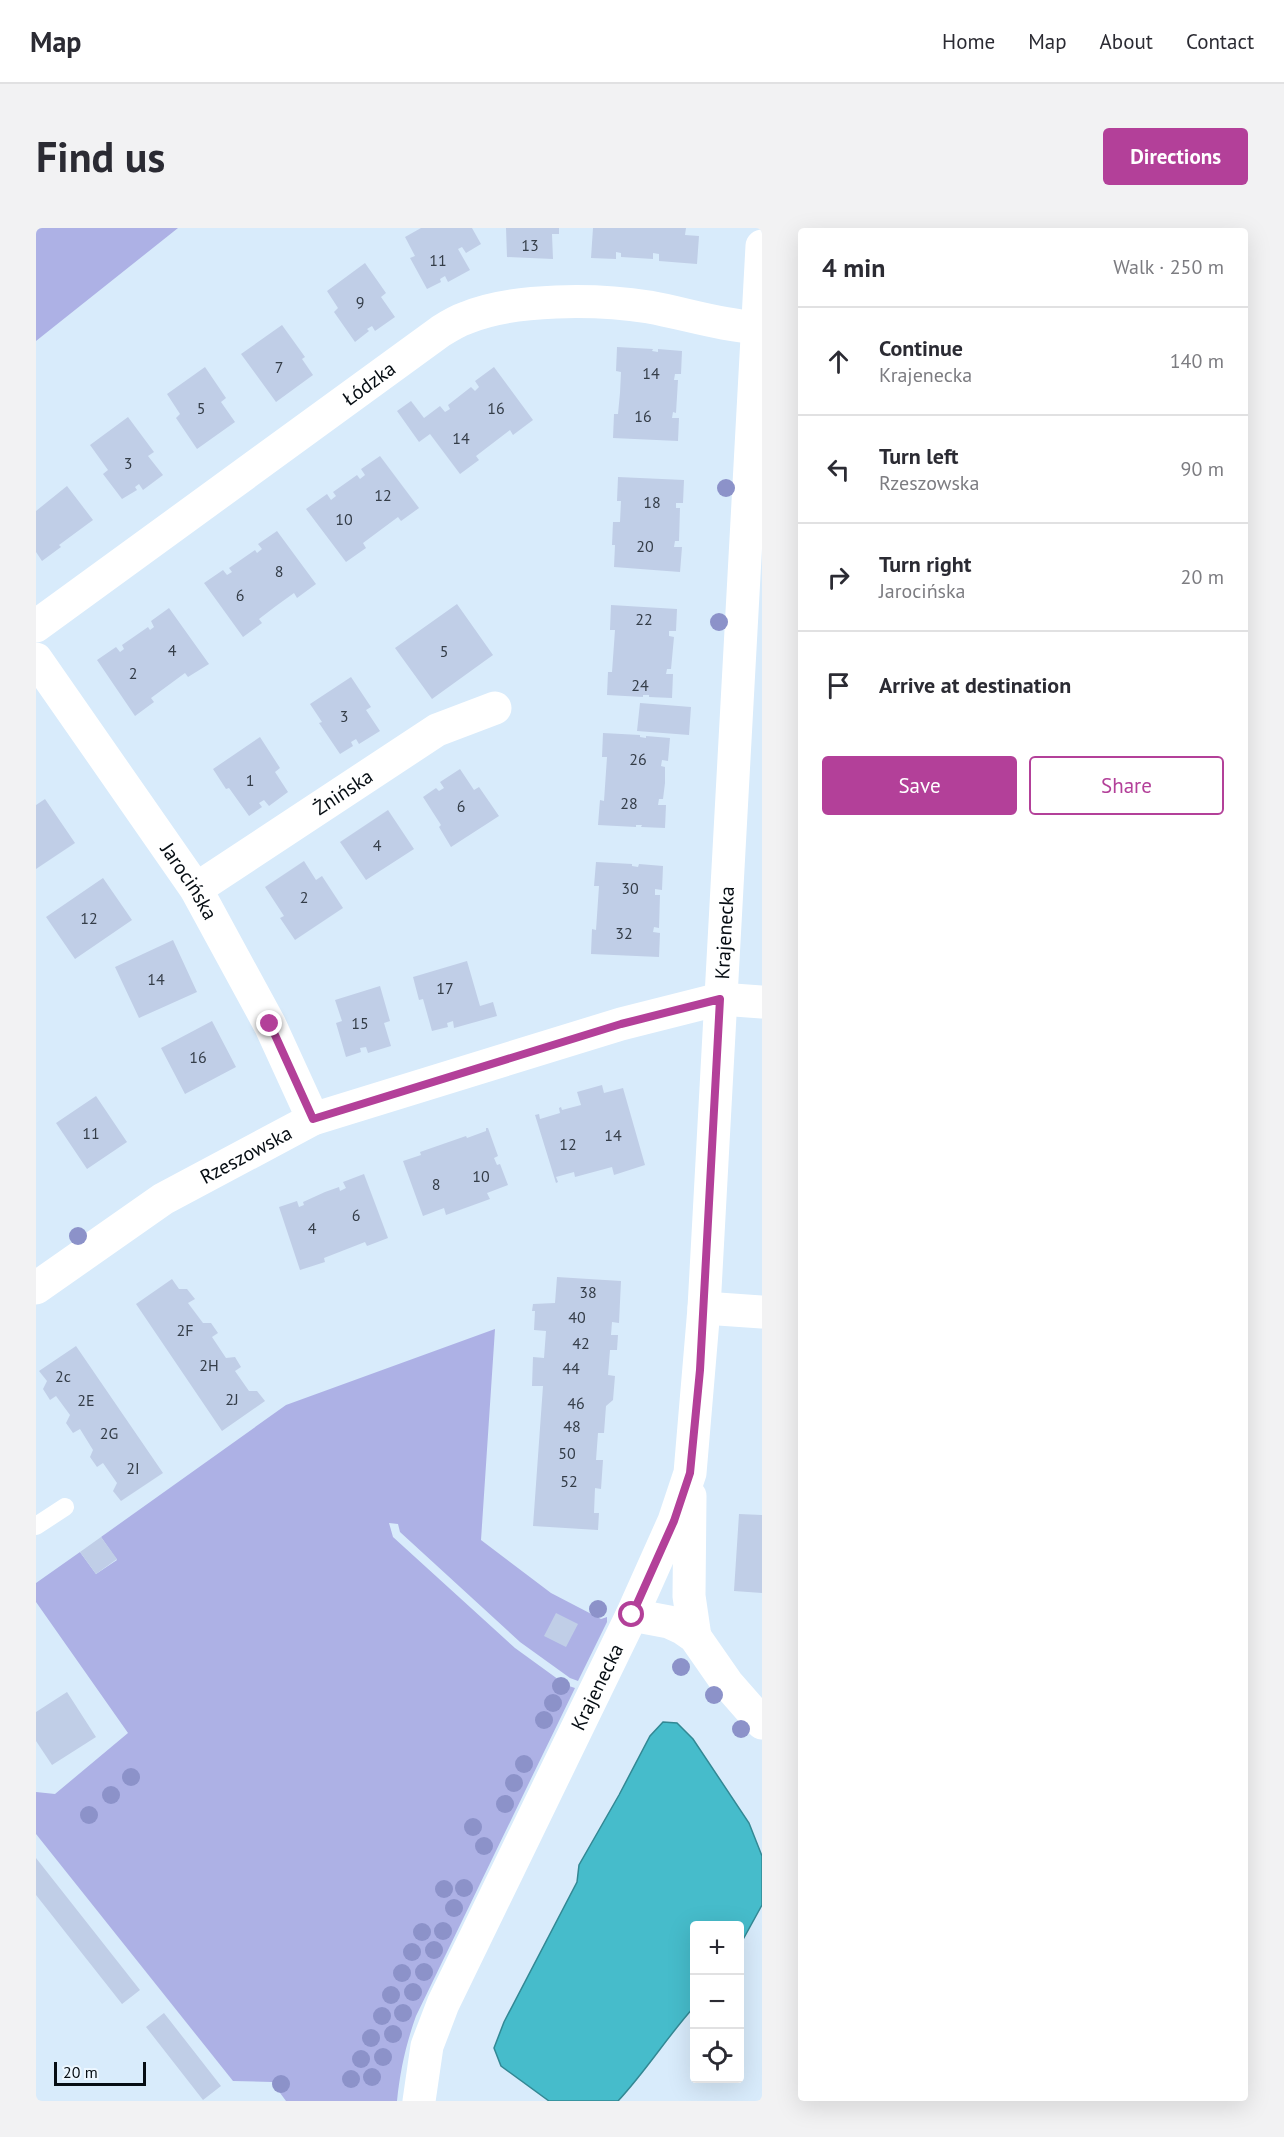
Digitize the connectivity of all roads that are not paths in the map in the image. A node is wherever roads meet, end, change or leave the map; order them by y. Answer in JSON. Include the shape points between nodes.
{"nodes":[{"id":1,"x":762,"y":246,"type":"edge"},
{"id":2,"x":760,"y":328,"type":"edge"},
{"id":3,"x":36,"y":626,"type":"edge"},
{"id":4,"x":36,"y":659,"type":"edge"},
{"id":5,"x":750,"y":701,"type":"edge"},
{"id":6,"x":495,"y":708,"type":"dead end"},
{"id":7,"x":196,"y":889,"type":"junction"},
{"id":8,"x":720,"y":999,"type":"junction"},
{"id":9,"x":762,"y":1002,"type":"edge"},
{"id":10,"x":313,"y":1119,"type":"junction"},
{"id":11,"x":36,"y":1288,"type":"edge"},
{"id":12,"x":704,"y":1308,"type":"junction"},
{"id":13,"x":762,"y":1312,"type":"edge"},
{"id":14,"x":690,"y":1473,"type":"junction"},
{"id":15,"x":65,"y":1507,"type":"dead end"},
{"id":16,"x":36,"y":1526,"type":"edge"},
{"id":17,"x":632,"y":1615,"type":"junction"},
{"id":18,"x":694,"y":1637,"type":"junction"},
{"id":19,"x":762,"y":1723,"type":"edge"},
{"id":20,"x":419,"y":2101,"type":"edge"}],
"edges":[{"from":1,"to":2,"type":"street","name":"Krajenecka"},
{"from":2,"to":3,"type":"street","name":"Łódzka","via":[[647,307],[571,302],[495,310],[466,318],[441,331]]},
{"from":2,"to":5,"type":"street","name":"Krajenecka"},
{"from":4,"to":7,"type":"street","name":"Jarocińska"},
{"from":5,"to":8,"type":"street","name":"Krajenecka"},
{"from":6,"to":7,"type":"street","name":"Żnińska","via":[[437,730]]},
{"from":7,"to":10,"type":"street","name":"Jarocińska","via":[[270,1024]]},
{"from":8,"to":9,"type":"street","name":"Rzeszowska"},
{"from":8,"to":10,"type":"street","name":"Rzeszowska","via":[[621,1024]]},
{"from":8,"to":12,"type":"street","name":"Krajenecka"},
{"from":10,"to":11,"type":"street","name":"Rzeszowska","via":[[163,1199]]},
{"from":12,"to":13,"type":"street"},
{"from":12,"to":14,"type":"street","name":"Krajenecka"},
{"from":14,"to":17,"type":"street","name":"Krajenecka","via":[[674,1521]]},
{"from":14,"to":18,"type":"street","via":[[689,1596]]},
{"from":15,"to":16,"type":"lane"},
{"from":17,"to":18,"type":"street","via":[[669,1622]]},
{"from":17,"to":20,"type":"street","name":"Krajenecka","via":[[443,2004],[427,2046]]},
{"from":18,"to":19,"type":"street"}]}
